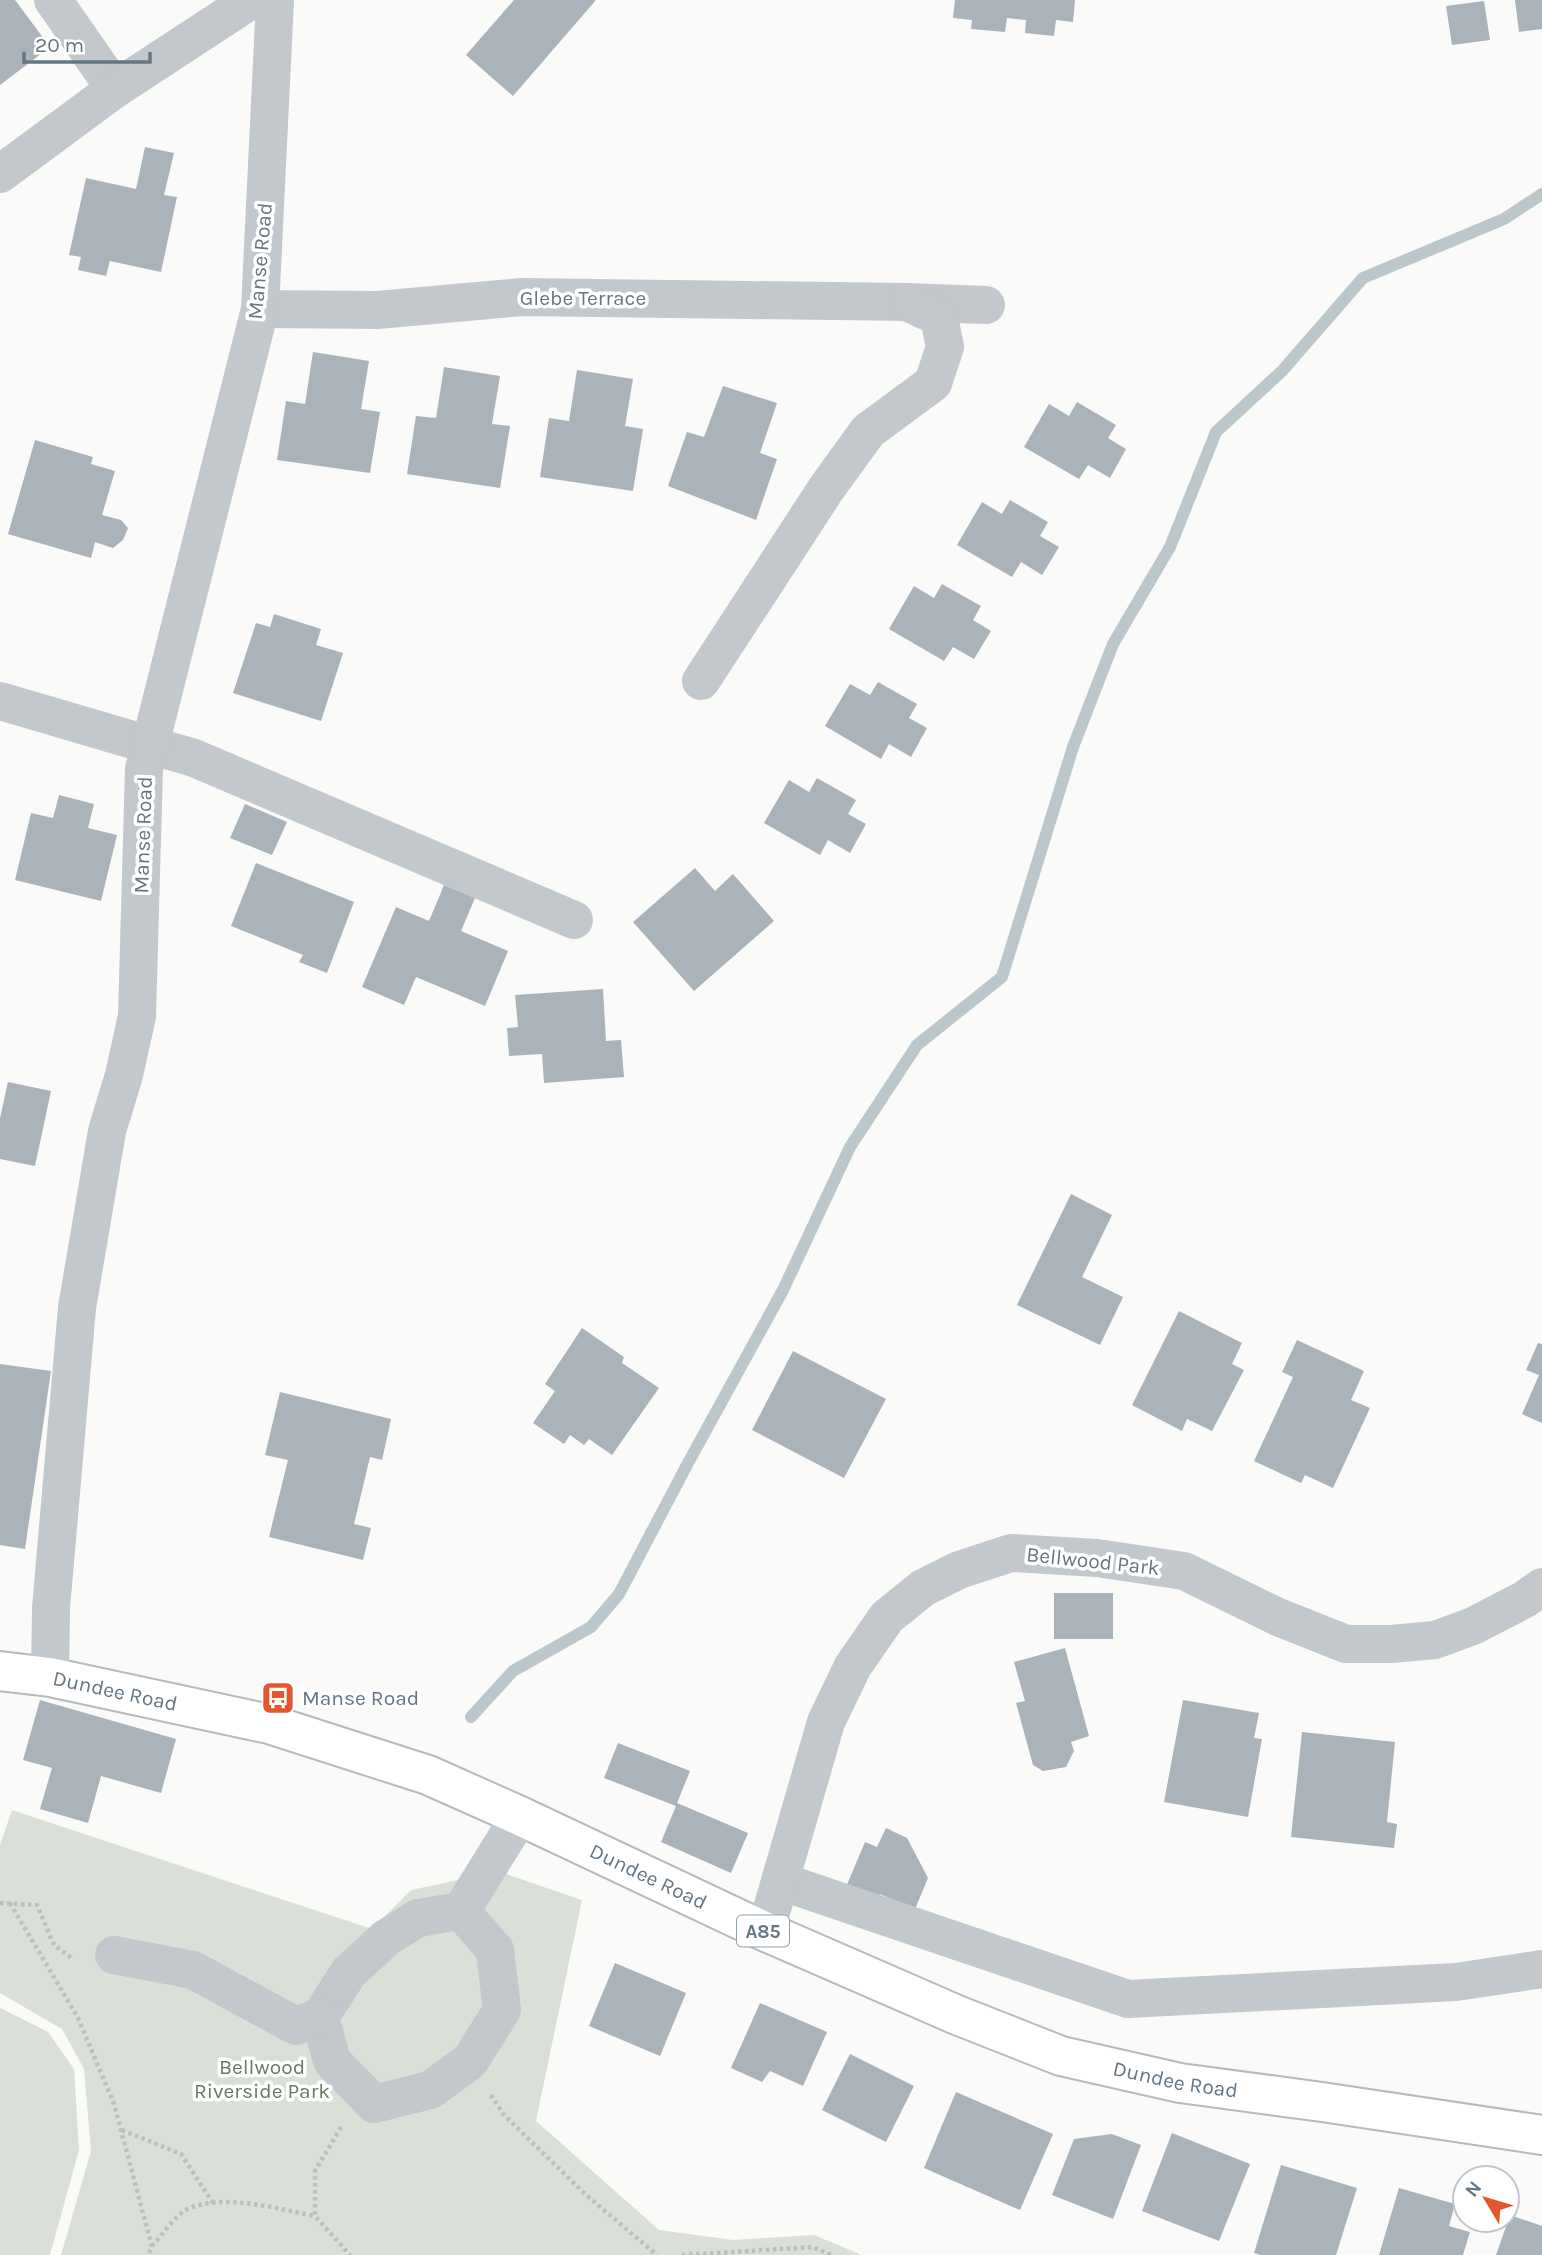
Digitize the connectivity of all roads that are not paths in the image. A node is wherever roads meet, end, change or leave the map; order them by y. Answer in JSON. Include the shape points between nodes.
{"nodes":[{"id":1,"x":54,"y":0,"type":"edge"},
{"id":2,"x":251,"y":0,"type":"edge"},
{"id":3,"x":275,"y":0,"type":"edge"},
{"id":4,"x":115,"y":89,"type":"junction"},
{"id":5,"x":0,"y":174,"type":"edge"},
{"id":6,"x":907,"y":302,"type":"junction"},
{"id":7,"x":986,"y":305,"type":"dead end"},
{"id":8,"x":260,"y":309,"type":"junction"},
{"id":9,"x":701,"y":681,"type":"dead end"},
{"id":10,"x":0,"y":701,"type":"edge"},
{"id":11,"x":149,"y":746,"type":"junction"},
{"id":12,"x":574,"y":920,"type":"dead end"},
{"id":13,"x":1542,"y":1587,"type":"edge"},
{"id":14,"x":0,"y":1671,"type":"edge"},
{"id":15,"x":50,"y":1677,"type":"junction"},
{"id":16,"x":520,"y":1816,"type":"junction"},
{"id":17,"x":780,"y":1881,"type":"junction"},
{"id":18,"x":461,"y":1911,"type":"junction"},
{"id":19,"x":764,"y":1931,"type":"junction"},
{"id":20,"x":114,"y":1955,"type":"road end"},
{"id":21,"x":1542,"y":1969,"type":"edge"},
{"id":22,"x":320,"y":2017,"type":"junction"},
{"id":23,"x":1542,"y":2135,"type":"edge"}],
"edges":[{"from":1,"to":4,"type":"street"},
{"from":2,"to":4,"type":"street"},
{"from":3,"to":8,"type":"street","name":"Manse Road"},
{"from":4,"to":5,"type":"street"},
{"from":6,"to":7,"type":"street","name":"Glebe Terrace"},
{"from":6,"to":8,"type":"street","name":"Glebe Terrace","via":[[522,297],[377,310]]},
{"from":6,"to":9,"type":"street","name":"Glebe Terrace","via":[[939,317],[944,347],[933,383],[868,431]]},
{"from":8,"to":11,"type":"street","name":"Manse Road"},
{"from":10,"to":11,"type":"street"},
{"from":11,"to":12,"type":"street","via":[[194,758]]},
{"from":11,"to":15,"type":"street","name":"Manse Road","via":[[144,769],[137,1016],[107,1131],[77,1308],[51,1608]]},
{"from":13,"to":17,"type":"street","name":"Bellwood Park","via":[[1473,1626],[1435,1640],[1346,1644],[1184,1571],[1097,1558],[1011,1553],[959,1570],[923,1588],[887,1617],[853,1666],[826,1722]]},
{"from":14,"to":15,"type":"main road","name":"Dundee Road","number":"A85"},
{"from":15,"to":16,"type":"main road","name":"Dundee Road","number":"A85","via":[[269,1724],[428,1775]]},
{"from":16,"to":18,"type":"street"},
{"from":16,"to":19,"type":"main road","name":"Dundee Road","number":"A85"},
{"from":17,"to":19,"type":"street","name":"Bellwood Park"},
{"from":17,"to":21,"type":"street","via":[[1128,1999],[1456,1982]]},
{"from":18,"to":22,"type":"street","via":[[418,1918],[386,1938],[349,1972]]},
{"from":18,"to":22,"type":"street","via":[[495,1950],[502,2010],[470,2061],[430,2090],[374,2104],[332,2062]]},
{"from":19,"to":23,"type":"main road","name":"Dundee Road","number":"A85","via":[[1061,2056],[1180,2083]]},
{"from":20,"to":22,"type":"street","via":[[193,1970],[296,2026]]}]}
